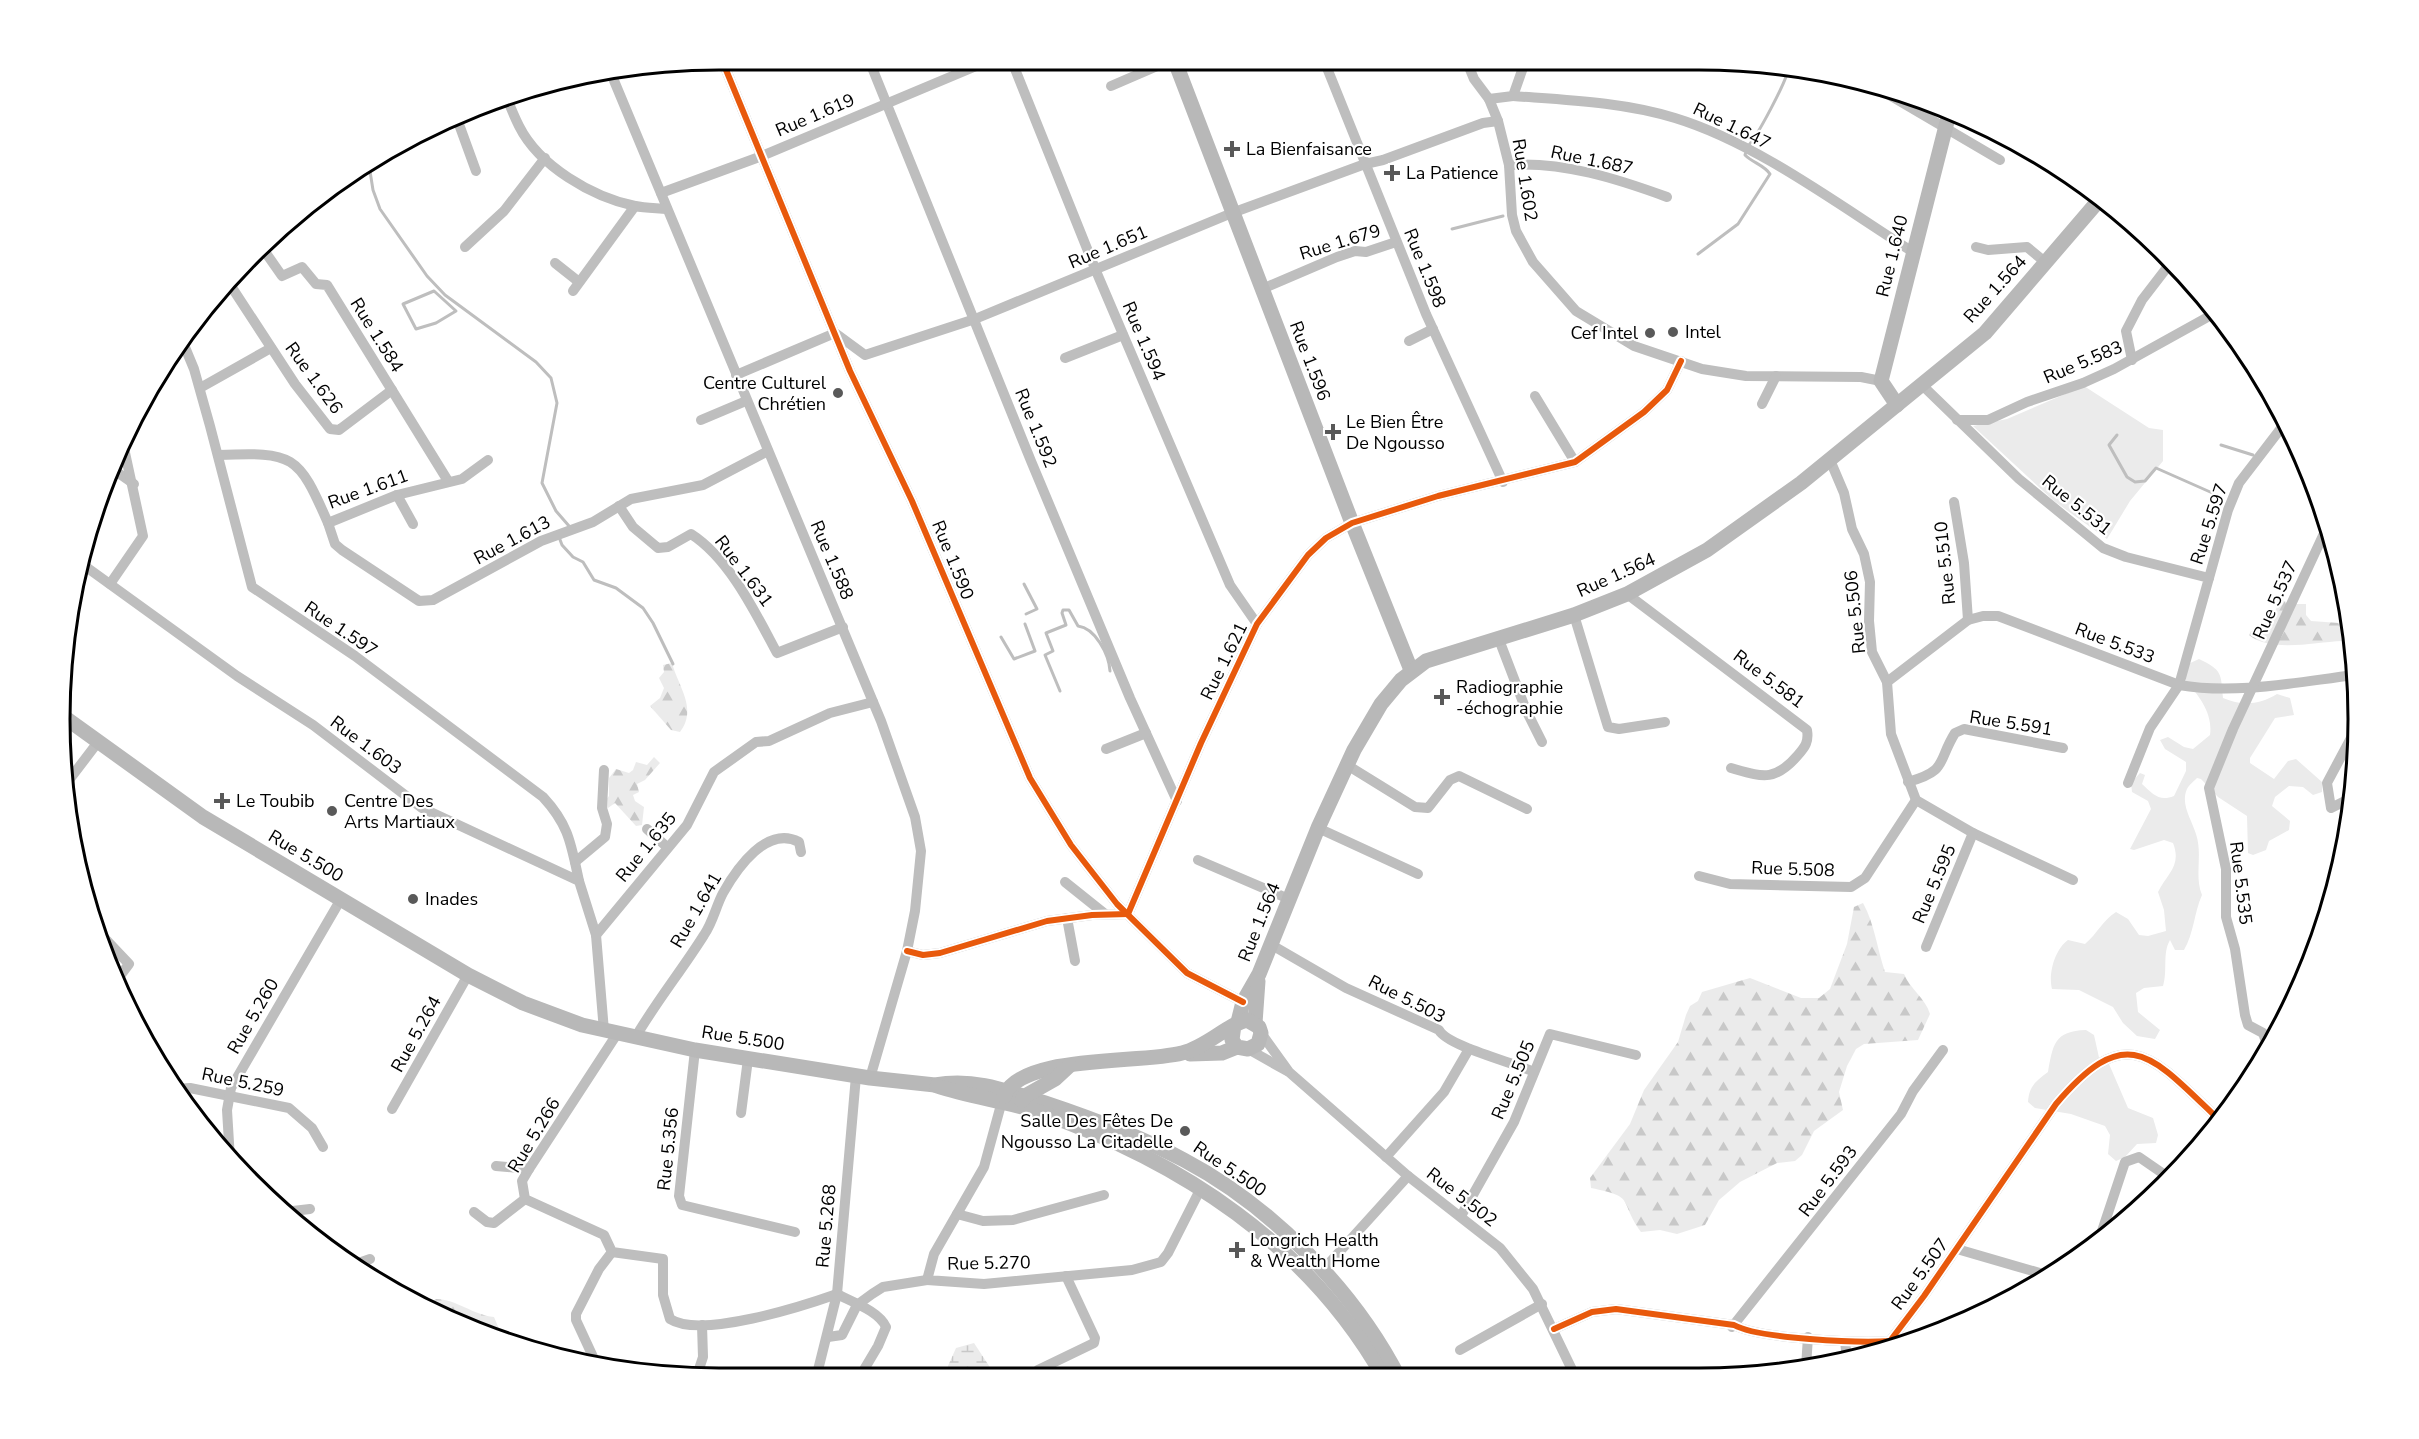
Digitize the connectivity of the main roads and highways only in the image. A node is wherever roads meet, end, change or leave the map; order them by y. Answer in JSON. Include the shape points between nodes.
{"nodes":[{"id":1,"x":1178,"y":70,"type":"edge"},
{"id":2,"x":1948,"y":120,"type":"edge"},
{"id":3,"x":2095,"y":205,"type":"edge"},
{"id":4,"x":1897,"y":405,"type":"junction"},
{"id":5,"x":1411,"y":670,"type":"junction"},
{"id":6,"x":70,"y":721,"type":"edge"},
{"id":7,"x":1259,"y":975,"type":"junction"},
{"id":8,"x":1236,"y":1024,"type":"junction"},
{"id":9,"x":1258,"y":1028,"type":"junction"},
{"id":10,"x":1242,"y":1048,"type":"junction"},
{"id":11,"x":1181,"y":1053,"type":"junction"},
{"id":12,"x":1069,"y":1066,"type":"junction"},
{"id":13,"x":1027,"y":1074,"type":"junction"},
{"id":14,"x":1055,"y":1079,"type":"junction"},
{"id":15,"x":980,"y":1083,"type":"junction"},
{"id":16,"x":935,"y":1085,"type":"junction"},
{"id":17,"x":1004,"y":1095,"type":"junction"},
{"id":18,"x":1022,"y":1101,"type":"junction"},
{"id":19,"x":1069,"y":1110,"type":"junction"},
{"id":20,"x":1134,"y":1143,"type":"junction"},
{"id":21,"x":1378,"y":1369,"type":"edge"},
{"id":22,"x":1394,"y":1369,"type":"edge"}],
"edges":[{"from":1,"to":5,"type":"main road","name":"Rue 1.596"},
{"from":2,"to":4,"type":"main road","name":"Rue 1.640","via":[[1881,381]]},
{"from":3,"to":4,"type":"main road","name":"Rue 1.564","via":[[1985,333]]},
{"from":4,"to":5,"type":"main road","name":"Rue 1.564","via":[[1830,460],[1707,550],[1627,594],[1574,615],[1426,661]]},
{"from":5,"to":7,"type":"main road","name":"Rue 1.564","via":[[1381,704],[1347,765]]},
{"from":6,"to":16,"type":"main road","name":"Rue 5.500","via":[[203,817],[468,975],[523,1002],[635,1038],[748,1059]]},
{"from":7,"to":8,"type":"main road","name":"Rue 1.564","via":[[1243,1002]]},
{"from":7,"to":9,"type":"main road"},
{"from":8,"to":9,"type":"main road","via":[[1247,1020]]},
{"from":8,"to":10,"type":"main road","via":[[1232,1040]]},
{"from":8,"to":11,"type":"main road","via":[[1205,1044]]},
{"from":9,"to":10,"type":"main road","via":[[1258,1044]]},
{"from":10,"to":11,"type":"main road","via":[[1222,1053]]},
{"from":11,"to":12,"type":"main road"},
{"from":12,"to":13,"type":"main road"},
{"from":12,"to":14,"type":"main road"},
{"from":13,"to":15,"type":"main road"},
{"from":13,"to":17,"type":"main road"},
{"from":14,"to":18,"type":"main road"},
{"from":14,"to":19,"type":"main road","via":[[1060,1100]]},
{"from":15,"to":16,"type":"main road","name":"Rue 5.500","via":[[957,1081]]},
{"from":15,"to":17,"type":"main road","name":"Rue 5.500"},
{"from":16,"to":17,"type":"main road","via":[[954,1092]]},
{"from":17,"to":18,"type":"main road","name":"Rue 5.500"},
{"from":18,"to":19,"type":"main road","name":"Rue 5.500"},
{"from":18,"to":20,"type":"main road"},
{"from":19,"to":20,"type":"main road","name":"Rue 5.500"},
{"from":20,"to":21,"type":"main road","name":"Rue 5.500","via":[[1217,1199],[1301,1267],[1348,1320]]},
{"from":20,"to":22,"type":"main road","name":"Rue 5.500","via":[[1186,1161],[1289,1237],[1353,1305]]}]}
